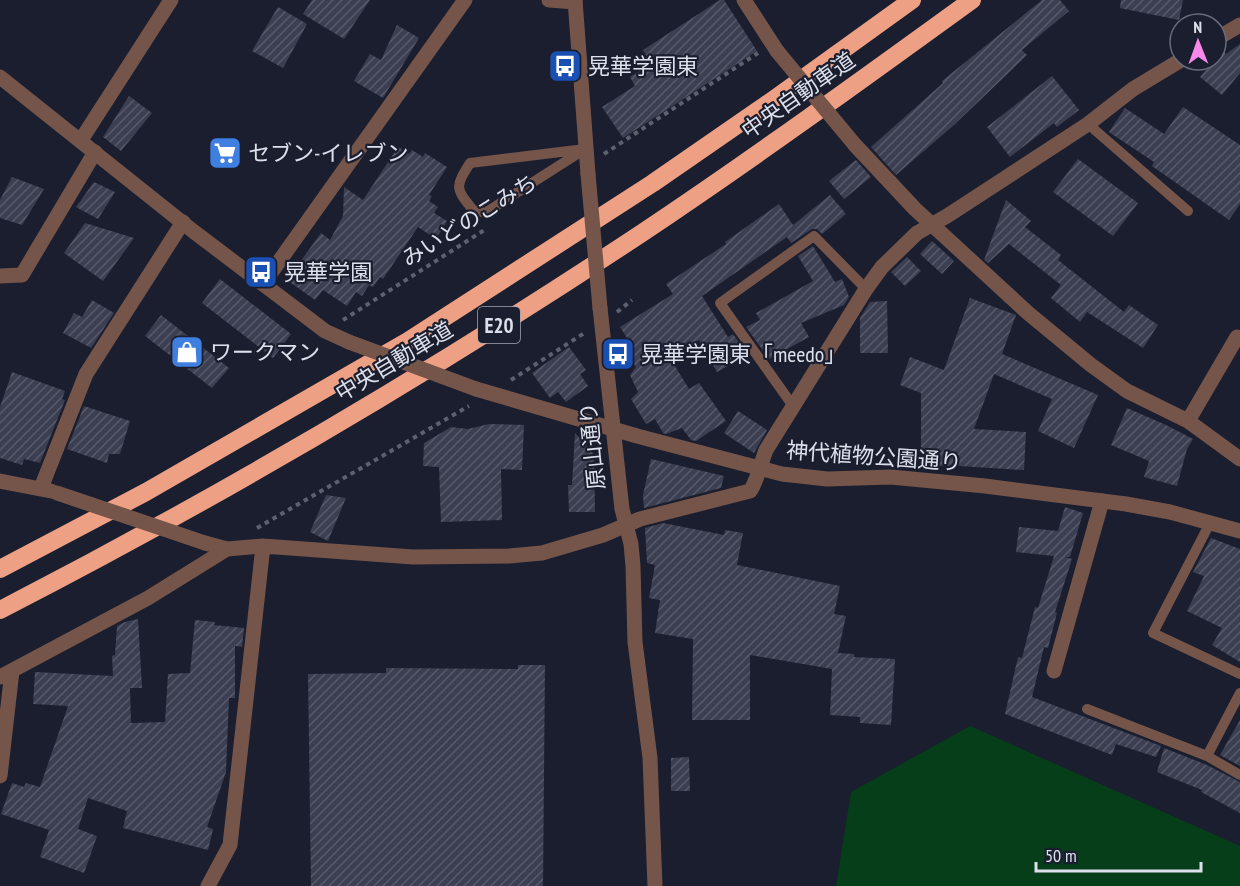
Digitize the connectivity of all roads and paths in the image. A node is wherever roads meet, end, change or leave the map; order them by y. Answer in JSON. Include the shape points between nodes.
{"nodes":[{"id":1,"x":171,"y":0,"type":"edge"},
{"id":2,"x":465,"y":0,"type":"edge"},
{"id":3,"x":549,"y":0,"type":"edge"},
{"id":4,"x":744,"y":0,"type":"edge"},
{"id":5,"x":912,"y":0,"type":"edge"},
{"id":6,"x":972,"y":0,"type":"edge"},
{"id":7,"x":575,"y":1,"type":"edge"},
{"id":8,"x":774,"y":48,"type":"junction"},
{"id":9,"x":1168,"y":68,"type":"edge"},
{"id":10,"x":0,"y":76,"type":"edge"},
{"id":11,"x":1088,"y":124,"type":"junction"},
{"id":12,"x":81,"y":140,"type":"junction"},
{"id":13,"x":585,"y":149,"type":"junction"},
{"id":14,"x":95,"y":152,"type":"junction"},
{"id":15,"x":602,"y":155,"type":"dead end"},
{"id":16,"x":1188,"y":211,"type":"dead end"},
{"id":17,"x":183,"y":222,"type":"junction"},
{"id":18,"x":931,"y":224,"type":"junction"},
{"id":19,"x":492,"y":225,"type":"dead end"},
{"id":20,"x":0,"y":276,"type":"edge"},
{"id":21,"x":263,"y":284,"type":"junction"},
{"id":22,"x":866,"y":289,"type":"junction"},
{"id":23,"x":632,"y":300,"type":"dead end"},
{"id":24,"x":601,"y":315,"type":"junction"},
{"id":25,"x":325,"y":332,"type":"junction"},
{"id":26,"x":1240,"y":339,"type":"edge"},
{"id":27,"x":482,"y":391,"type":"junction"},
{"id":28,"x":792,"y":406,"type":"junction"},
{"id":29,"x":1188,"y":421,"type":"junction"},
{"id":30,"x":613,"y":428,"type":"junction"},
{"id":31,"x":1240,"y":459,"type":"edge"},
{"id":32,"x":759,"y":468,"type":"junction"},
{"id":33,"x":0,"y":481,"type":"edge"},
{"id":34,"x":41,"y":488,"type":"junction"},
{"id":35,"x":1102,"y":501,"type":"junction"},
{"id":36,"x":1210,"y":523,"type":"junction"},
{"id":37,"x":626,"y":524,"type":"junction"},
{"id":38,"x":256,"y":529,"type":"dead end"},
{"id":39,"x":1240,"y":531,"type":"edge"},
{"id":40,"x":262,"y":546,"type":"junction"},
{"id":41,"x":227,"y":549,"type":"junction"},
{"id":42,"x":0,"y":569,"type":"edge"},
{"id":43,"x":0,"y":610,"type":"edge"},
{"id":44,"x":1054,"y":671,"type":"dead end"},
{"id":45,"x":6,"y":674,"type":"edge"},
{"id":46,"x":1240,"y":674,"type":"edge"},
{"id":47,"x":1240,"y":693,"type":"edge"},
{"id":48,"x":1087,"y":709,"type":"dead end"},
{"id":49,"x":1207,"y":756,"type":"junction"},
{"id":50,"x":1240,"y":775,"type":"edge"},
{"id":51,"x":0,"y":776,"type":"edge"},
{"id":52,"x":208,"y":886,"type":"edge"},
{"id":53,"x":655,"y":886,"type":"edge"}],
"edges":[{"from":1,"to":12,"type":"street"},
{"from":2,"to":21,"type":"street"},
{"from":3,"to":7,"type":"street"},
{"from":4,"to":8,"type":"street"},
{"from":5,"to":42,"type":"highway","name":"中央自動車道","number":"E20","via":[[653,183],[408,341],[146,492]]},
{"from":6,"to":43,"type":"highway","name":"中央自動車道","number":"E20","via":[[642,232],[478,339],[261,468]]},
{"from":7,"to":13,"type":"street","name":"原山通り"},
{"from":8,"to":15,"type":"path"},
{"from":8,"to":18,"type":"street","bridge":true,"via":[[855,145]]},
{"from":9,"to":11,"type":"street"},
{"from":10,"to":12,"type":"street","name":"神代植物公園通り"},
{"from":11,"to":16,"type":"lane"},
{"from":11,"to":18,"type":"street"},
{"from":12,"to":14,"type":"street","name":"神代植物公園通り"},
{"from":13,"to":13,"type":"lane","via":[[485,213],[472,210],[458,189],[470,163]]},
{"from":13,"to":24,"type":"street","name":"原山通り","bridge":true},
{"from":14,"to":17,"type":"street","name":"神代植物公園通り"},
{"from":14,"to":20,"type":"street","via":[[22,275]]},
{"from":17,"to":21,"type":"street","name":"神代植物公園通り"},
{"from":17,"to":34,"type":"street","via":[[86,374]]},
{"from":18,"to":22,"type":"street","via":[[882,267]]},
{"from":18,"to":29,"type":"street","via":[[1091,365],[1127,391]]},
{"from":19,"to":25,"type":"path","name":"みいどのこみち"},
{"from":21,"to":25,"type":"street","name":"神代植物公園通り"},
{"from":22,"to":28,"type":"street"},
{"from":22,"to":28,"type":"lane","via":[[814,236],[720,303]]},
{"from":23,"to":24,"type":"path"},
{"from":24,"to":27,"type":"path"},
{"from":24,"to":30,"type":"street","name":"原山通り"},
{"from":25,"to":27,"type":"street","name":"神代植物公園通り","bridge":true},
{"from":26,"to":29,"type":"street","via":[[1237,337]]},
{"from":27,"to":30,"type":"street","name":"神代植物公園通り"},
{"from":27,"to":38,"type":"path"},
{"from":28,"to":32,"type":"street"},
{"from":29,"to":31,"type":"street"},
{"from":30,"to":32,"type":"street","name":"神代植物公園通り"},
{"from":30,"to":37,"type":"street","name":"原山通り"},
{"from":32,"to":35,"type":"street","name":"神代植物公園通り","via":[[811,478],[891,477]]},
{"from":32,"to":37,"type":"street","via":[[750,491]]},
{"from":33,"to":34,"type":"street"},
{"from":34,"to":41,"type":"street","bridge":true},
{"from":35,"to":36,"type":"street","name":"神代植物公園通り"},
{"from":35,"to":44,"type":"street"},
{"from":36,"to":39,"type":"street","name":"神代植物公園通り"},
{"from":36,"to":46,"type":"lane","via":[[1153,633]]},
{"from":37,"to":40,"type":"street","via":[[542,553],[509,556],[413,557]]},
{"from":37,"to":53,"type":"street","name":"原山通り","via":[[633,566],[635,642],[650,758]]},
{"from":40,"to":41,"type":"street"},
{"from":40,"to":52,"type":"street","via":[[230,845]]},
{"from":41,"to":45,"type":"street","via":[[148,598]]},
{"from":45,"to":51,"type":"street"},
{"from":47,"to":49,"type":"lane"},
{"from":48,"to":49,"type":"lane"},
{"from":49,"to":50,"type":"lane"}]}
